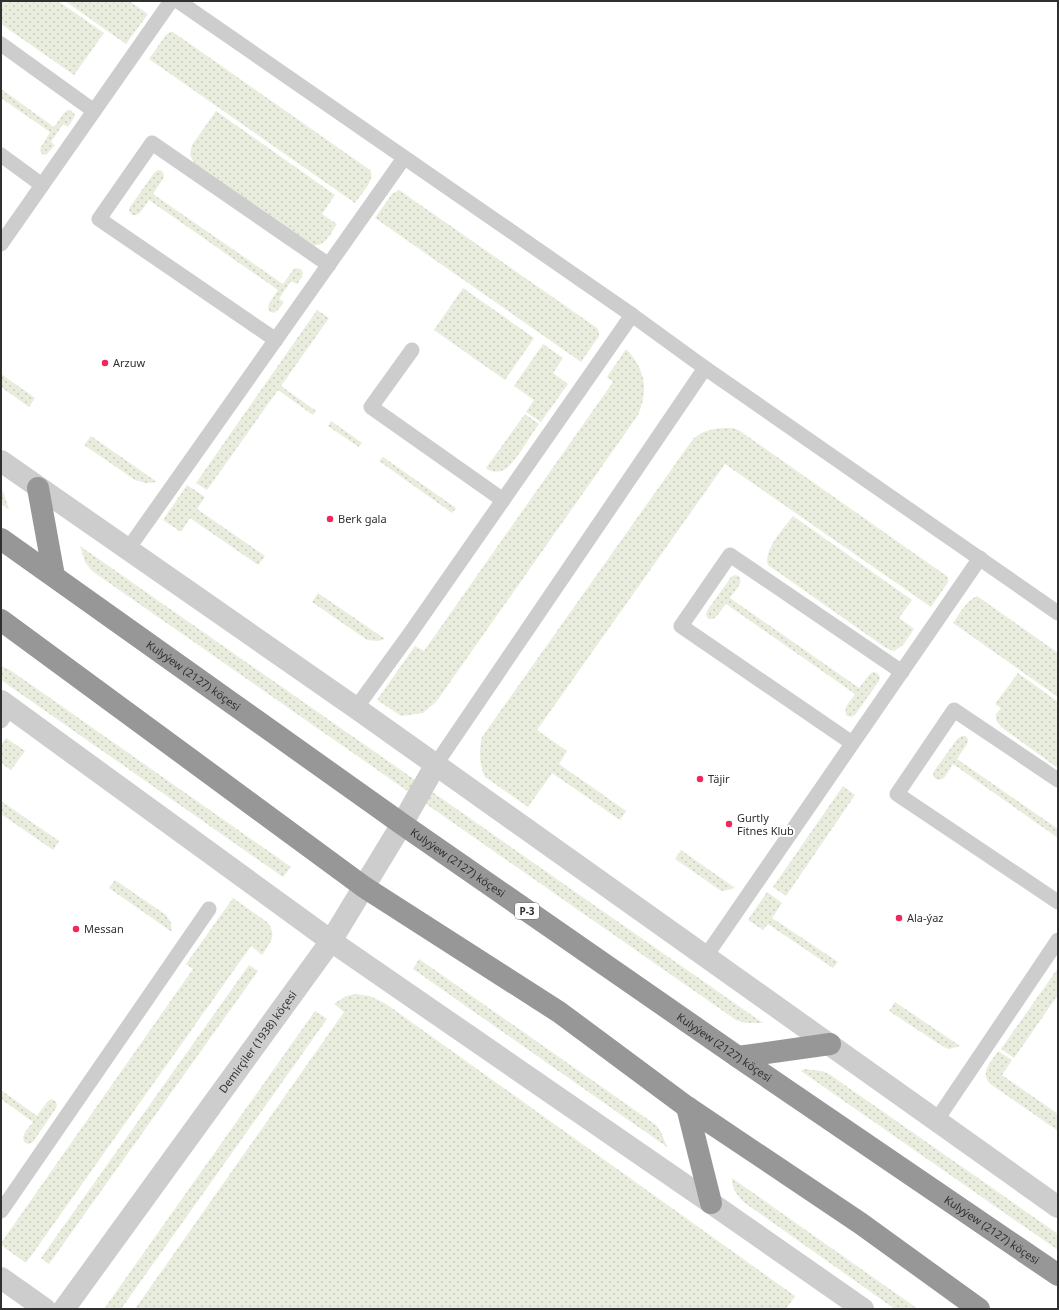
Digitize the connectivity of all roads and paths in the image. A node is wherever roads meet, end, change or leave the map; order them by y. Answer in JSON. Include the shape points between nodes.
{"nodes":[{"id":1,"x":171,"y":1,"type":"edge"},
{"id":2,"x":178,"y":1,"type":"edge"},
{"id":3,"x":1,"y":44,"type":"edge"},
{"id":4,"x":94,"y":111,"type":"junction"},
{"id":5,"x":1,"y":155,"type":"edge"},
{"id":6,"x":404,"y":158,"type":"junction"},
{"id":7,"x":42,"y":185,"type":"junction"},
{"id":8,"x":1,"y":244,"type":"edge"},
{"id":9,"x":329,"y":265,"type":"junction"},
{"id":10,"x":632,"y":315,"type":"junction"},
{"id":11,"x":276,"y":340,"type":"junction"},
{"id":12,"x":412,"y":350,"type":"dead end"},
{"id":13,"x":705,"y":368,"type":"junction"},
{"id":14,"x":1,"y":461,"type":"edge"},
{"id":15,"x":38,"y":488,"type":"junction"},
{"id":16,"x":503,"y":500,"type":"junction"},
{"id":17,"x":1,"y":539,"type":"edge"},
{"id":18,"x":128,"y":549,"type":"junction"},
{"id":19,"x":980,"y":558,"type":"junction"},
{"id":20,"x":54,"y":576,"type":"junction"},
{"id":21,"x":1058,"y":613,"type":"edge"},
{"id":22,"x":7,"y":628,"type":"edge"},
{"id":23,"x":902,"y":672,"type":"junction"},
{"id":24,"x":356,"y":708,"type":"junction"},
{"id":25,"x":4,"y":710,"type":"edge"},
{"id":26,"x":852,"y":743,"type":"junction"},
{"id":27,"x":436,"y":764,"type":"junction"},
{"id":28,"x":1058,"y":780,"type":"edge"},
{"id":29,"x":402,"y":824,"type":"junction"},
{"id":30,"x":364,"y":887,"type":"junction"},
{"id":31,"x":1058,"y":902,"type":"edge"},
{"id":32,"x":210,"y":910,"type":"dead end"},
{"id":33,"x":1058,"y":940,"type":"edge"},
{"id":34,"x":332,"y":941,"type":"junction"},
{"id":35,"x":706,"y":956,"type":"junction"},
{"id":36,"x":830,"y":1044,"type":"junction"},
{"id":37,"x":738,"y":1057,"type":"junction"},
{"id":38,"x":687,"y":1107,"type":"junction"},
{"id":39,"x":936,"y":1120,"type":"junction"},
{"id":40,"x":712,"y":1203,"type":"junction"},
{"id":41,"x":1058,"y":1207,"type":"edge"},
{"id":42,"x":1,"y":1211,"type":"edge"},
{"id":43,"x":1058,"y":1274,"type":"edge"},
{"id":44,"x":1,"y":1278,"type":"edge"},
{"id":45,"x":45,"y":1309,"type":"edge"},
{"id":46,"x":64,"y":1309,"type":"edge"},
{"id":47,"x":863,"y":1309,"type":"edge"},
{"id":48,"x":979,"y":1309,"type":"edge"}],
"edges":[{"from":1,"to":4,"type":"lane"},
{"from":2,"to":6,"type":"lane"},
{"from":3,"to":4,"type":"lane"},
{"from":4,"to":7,"type":"lane"},
{"from":5,"to":7,"type":"lane"},
{"from":6,"to":9,"type":"lane"},
{"from":6,"to":10,"type":"lane"},
{"from":7,"to":8,"type":"lane"},
{"from":9,"to":11,"type":"lane"},
{"from":9,"to":11,"type":"lane","via":[[152,143],[99,218]]},
{"from":10,"to":13,"type":"lane"},
{"from":10,"to":16,"type":"lane"},
{"from":11,"to":18,"type":"lane"},
{"from":12,"to":16,"type":"lane","via":[[371,407]]},
{"from":13,"to":19,"type":"lane"},
{"from":13,"to":27,"type":"lane"},
{"from":14,"to":15,"type":"street"},
{"from":15,"to":18,"type":"street"},
{"from":15,"to":20,"type":"highway"},
{"from":16,"to":24,"type":"lane"},
{"from":17,"to":20,"type":"highway","name":"Kulyýew (2127) köçesi","number":"P-3"},
{"from":18,"to":24,"type":"street"},
{"from":19,"to":21,"type":"lane"},
{"from":19,"to":23,"type":"lane"},
{"from":20,"to":29,"type":"highway","name":"Kulyýew (2127) köçesi","number":"P-3"},
{"from":22,"to":30,"type":"highway"},
{"from":23,"to":26,"type":"lane"},
{"from":23,"to":26,"type":"lane","via":[[730,555],[681,626]]},
{"from":24,"to":27,"type":"street"},
{"from":25,"to":34,"type":"street"},
{"from":26,"to":35,"type":"lane"},
{"from":27,"to":29,"type":"street","name":"Demirçiler (1938) köçesi"},
{"from":27,"to":35,"type":"street"},
{"from":28,"to":31,"type":"lane","via":[[954,710],[897,794]]},
{"from":29,"to":30,"type":"street","name":"Demirçiler (1938) köçesi"},
{"from":29,"to":37,"type":"highway","name":"Kulyýew (2127) köçesi","number":"P-3"},
{"from":30,"to":34,"type":"street","name":"Demirçiler (1938) köçesi"},
{"from":30,"to":38,"type":"highway","via":[[559,1012]]},
{"from":32,"to":42,"type":"lane"},
{"from":33,"to":39,"type":"lane"},
{"from":34,"to":40,"type":"street"},
{"from":34,"to":46,"type":"street","name":"Demirçiler (1938) köçesi"},
{"from":35,"to":36,"type":"street"},
{"from":36,"to":37,"type":"highway"},
{"from":36,"to":39,"type":"street"},
{"from":37,"to":43,"type":"highway","name":"Kulyýew (2127) köçesi","number":"P-3"},
{"from":38,"to":40,"type":"highway"},
{"from":38,"to":48,"type":"highway","via":[[860,1223]]},
{"from":39,"to":41,"type":"street"},
{"from":40,"to":47,"type":"street"},
{"from":44,"to":45,"type":"street"}]}
